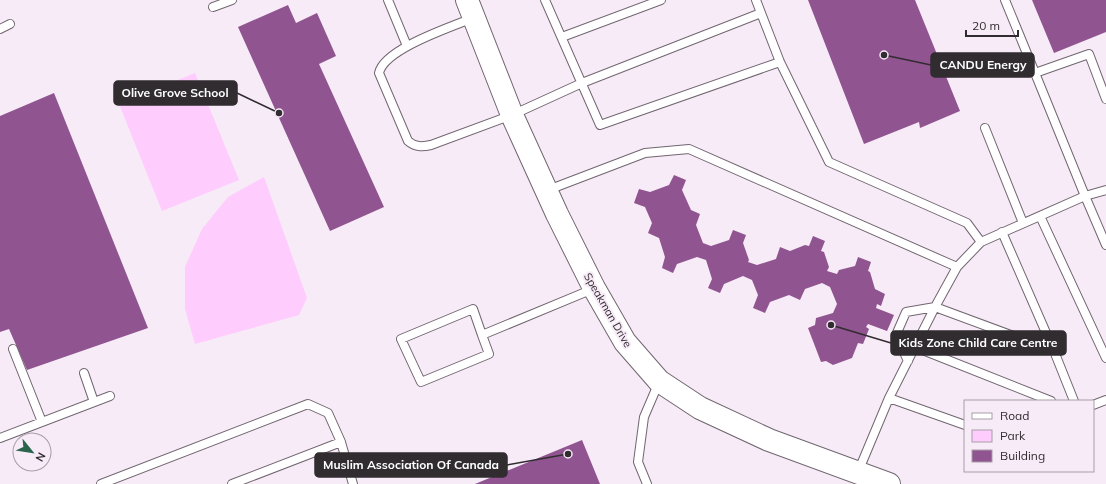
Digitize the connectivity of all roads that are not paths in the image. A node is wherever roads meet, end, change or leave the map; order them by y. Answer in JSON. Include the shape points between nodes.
{"nodes":[{"id":1,"x":232,"y":0,"type":"edge"},
{"id":2,"x":388,"y":0,"type":"edge"},
{"id":3,"x":544,"y":0,"type":"edge"},
{"id":4,"x":661,"y":0,"type":"edge"},
{"id":5,"x":756,"y":0,"type":"edge"},
{"id":6,"x":1005,"y":0,"type":"edge"},
{"id":7,"x":213,"y":7,"type":"dead end"},
{"id":8,"x":470,"y":9,"type":"edge"},
{"id":9,"x":761,"y":12,"type":"junction"},
{"id":10,"x":10,"y":24,"type":"dead end"},
{"id":11,"x":0,"y":29,"type":"edge"},
{"id":12,"x":562,"y":37,"type":"junction"},
{"id":13,"x":407,"y":46,"type":"junction"},
{"id":14,"x":780,"y":62,"type":"junction"},
{"id":15,"x":1036,"y":73,"type":"junction"},
{"id":16,"x":582,"y":83,"type":"junction"},
{"id":17,"x":1106,"y":99,"type":"edge"},
{"id":18,"x":512,"y":115,"type":"junction"},
{"id":19,"x":985,"y":128,"type":"dead end"},
{"id":20,"x":1106,"y":190,"type":"edge"},
{"id":21,"x":546,"y":191,"type":"junction"},
{"id":22,"x":1084,"y":196,"type":"junction"},
{"id":23,"x":1040,"y":216,"type":"junction"},
{"id":24,"x":1023,"y":224,"type":"junction"},
{"id":25,"x":1002,"y":232,"type":"junction"},
{"id":26,"x":981,"y":242,"type":"junction"},
{"id":27,"x":1106,"y":245,"type":"edge"},
{"id":28,"x":957,"y":267,"type":"junction"},
{"id":29,"x":594,"y":288,"type":"junction"},
{"id":30,"x":935,"y":307,"type":"junction"},
{"id":31,"x":482,"y":335,"type":"junction"},
{"id":32,"x":915,"y":347,"type":"junction"},
{"id":33,"x":13,"y":349,"type":"dead end"},
{"id":34,"x":1054,"y":351,"type":"junction"},
{"id":35,"x":1106,"y":358,"type":"edge"},
{"id":36,"x":908,"y":362,"type":"junction"},
{"id":37,"x":84,"y":373,"type":"dead end"},
{"id":38,"x":659,"y":381,"type":"junction"},
{"id":39,"x":110,"y":396,"type":"dead end"},
{"id":40,"x":889,"y":398,"type":"junction"},
{"id":41,"x":1048,"y":400,"type":"edge"},
{"id":42,"x":1074,"y":400,"type":"edge"},
{"id":43,"x":1106,"y":400,"type":"edge"},
{"id":44,"x":94,"y":402,"type":"junction"},
{"id":45,"x":1094,"y":405,"type":"edge"},
{"id":46,"x":42,"y":422,"type":"junction"},
{"id":47,"x":964,"y":425,"type":"edge"},
{"id":48,"x":0,"y":438,"type":"edge"},
{"id":49,"x":340,"y":442,"type":"junction"},
{"id":50,"x":857,"y":472,"type":"junction"},
{"id":51,"x":101,"y":484,"type":"edge"},
{"id":52,"x":232,"y":484,"type":"edge"},
{"id":53,"x":354,"y":484,"type":"edge"},
{"id":54,"x":647,"y":484,"type":"edge"},
{"id":55,"x":889,"y":484,"type":"edge"}],
"edges":[{"from":1,"to":7,"type":"lane"},
{"from":2,"to":13,"type":"lane"},
{"from":3,"to":12,"type":"lane"},
{"from":4,"to":12,"type":"lane"},
{"from":5,"to":9,"type":"lane"},
{"from":6,"to":15,"type":"lane"},
{"from":8,"to":13,"type":"lane"},
{"from":8,"to":18,"type":"street","name":"Speakman Drive"},
{"from":9,"to":14,"type":"lane"},
{"from":9,"to":16,"type":"lane"},
{"from":10,"to":11,"type":"lane"},
{"from":12,"to":16,"type":"lane"},
{"from":13,"to":18,"type":"lane","via":[[388,58],[379,73],[408,141],[413,145],[431,145]]},
{"from":14,"to":16,"type":"lane","via":[[600,125]]},
{"from":14,"to":26,"type":"lane","via":[[830,162],[967,223]]},
{"from":15,"to":17,"type":"lane","via":[[1089,54]]},
{"from":15,"to":22,"type":"lane"},
{"from":16,"to":18,"type":"lane"},
{"from":18,"to":21,"type":"street","name":"Speakman Drive"},
{"from":19,"to":24,"type":"lane"},
{"from":20,"to":22,"type":"lane"},
{"from":21,"to":28,"type":"lane","via":[[645,153],[689,149]]},
{"from":21,"to":29,"type":"street","name":"Speakman Drive"},
{"from":22,"to":23,"type":"lane"},
{"from":22,"to":27,"type":"lane"},
{"from":23,"to":24,"type":"lane"},
{"from":23,"to":35,"type":"lane"},
{"from":24,"to":25,"type":"lane"},
{"from":25,"to":26,"type":"lane"},
{"from":25,"to":34,"type":"lane"},
{"from":26,"to":28,"type":"lane"},
{"from":28,"to":30,"type":"lane"},
{"from":29,"to":31,"type":"lane"},
{"from":29,"to":38,"type":"street","name":"Speakman Drive","via":[[625,342]]},
{"from":30,"to":32,"type":"lane"},
{"from":30,"to":34,"type":"lane"},
{"from":30,"to":36,"type":"lane","via":[[906,312],[896,335]]},
{"from":31,"to":31,"type":"lane","via":[[489,354],[421,382],[401,338],[473,309]]},
{"from":32,"to":36,"type":"lane"},
{"from":32,"to":41,"type":"lane"},
{"from":33,"to":46,"type":"lane"},
{"from":34,"to":42,"type":"lane"},
{"from":36,"to":40,"type":"lane"},
{"from":37,"to":44,"type":"lane"},
{"from":38,"to":50,"type":"street","name":"Speakman Drive","via":[[700,408],[768,440]]},
{"from":38,"to":54,"type":"lane","via":[[644,417],[638,462]]},
{"from":39,"to":44,"type":"lane"},
{"from":40,"to":47,"type":"lane"},
{"from":40,"to":50,"type":"lane"},
{"from":43,"to":45,"type":"lane"},
{"from":44,"to":46,"type":"lane"},
{"from":46,"to":48,"type":"lane"},
{"from":49,"to":51,"type":"lane","via":[[328,413],[308,404]]},
{"from":49,"to":52,"type":"lane"},
{"from":49,"to":53,"type":"lane"},
{"from":50,"to":55,"type":"street","name":"Speakman Drive"}]}
